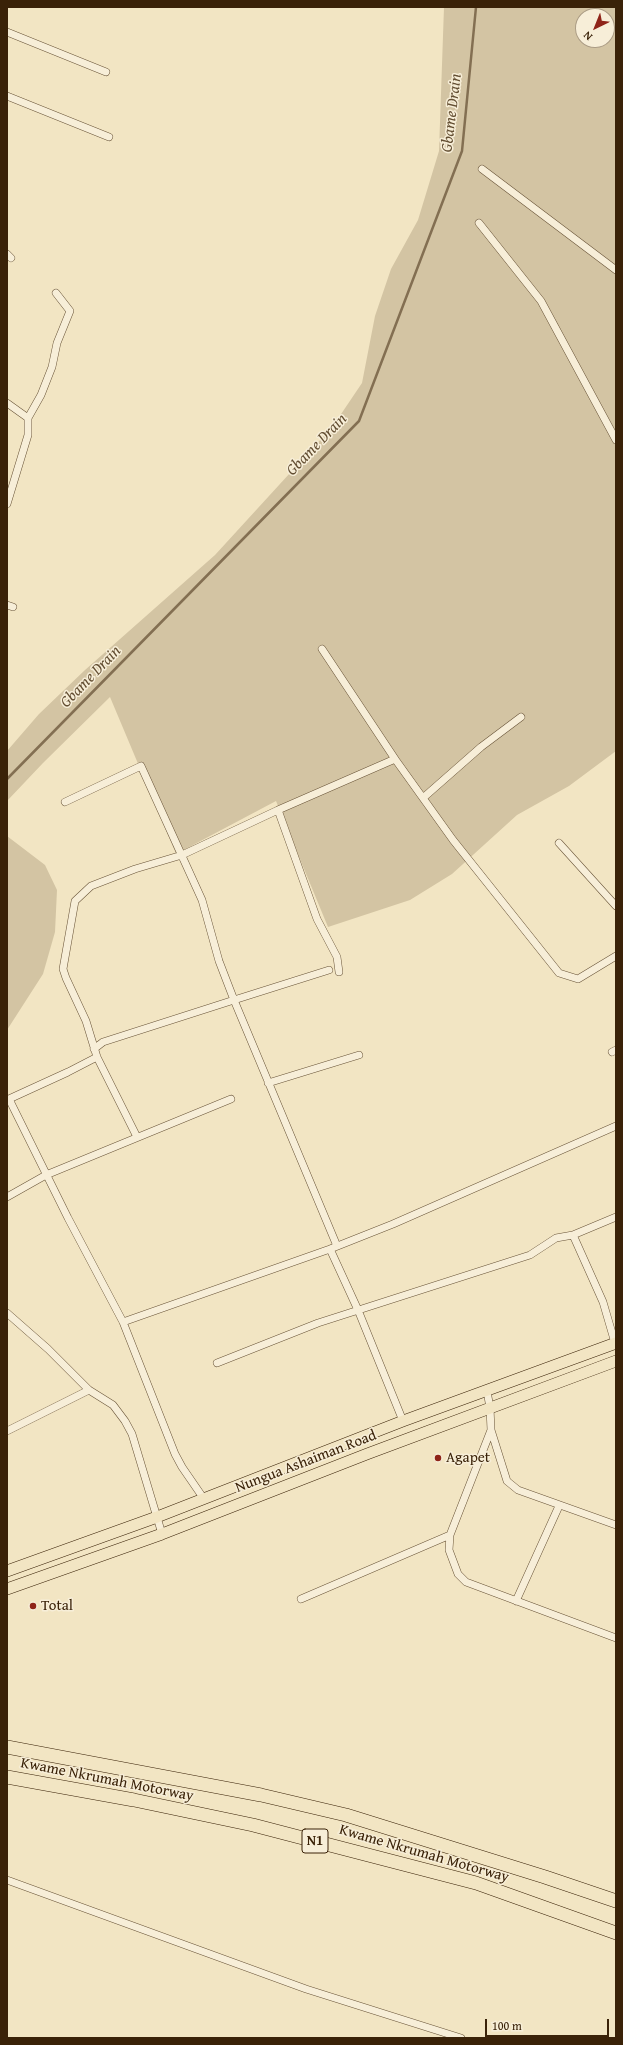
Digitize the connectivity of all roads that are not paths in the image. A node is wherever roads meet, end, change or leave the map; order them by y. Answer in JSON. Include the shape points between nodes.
{"nodes":[{"id":1,"x":7,"y":32,"type":"edge"},
{"id":2,"x":106,"y":72,"type":"dead end"},
{"id":3,"x":7,"y":96,"type":"edge"},
{"id":4,"x":109,"y":136,"type":"dead end"},
{"id":5,"x":482,"y":169,"type":"dead end"},
{"id":6,"x":479,"y":223,"type":"dead end"},
{"id":7,"x":616,"y":270,"type":"edge"},
{"id":8,"x":56,"y":293,"type":"dead end"},
{"id":9,"x":7,"y":403,"type":"edge"},
{"id":10,"x":28,"y":418,"type":"junction"},
{"id":11,"x":616,"y":440,"type":"edge"},
{"id":12,"x":7,"y":504,"type":"edge"},
{"id":13,"x":322,"y":649,"type":"dead end"},
{"id":14,"x":522,"y":717,"type":"dead end"},
{"id":15,"x":395,"y":759,"type":"junction"},
{"id":16,"x":423,"y":798,"type":"junction"},
{"id":17,"x":65,"y":802,"type":"dead end"},
{"id":18,"x":278,"y":810,"type":"junction"},
{"id":19,"x":559,"y":843,"type":"dead end"},
{"id":20,"x":182,"y":855,"type":"junction"},
{"id":21,"x":616,"y":906,"type":"edge"},
{"id":22,"x":616,"y":956,"type":"edge"},
{"id":23,"x":329,"y":970,"type":"dead end"},
{"id":24,"x":339,"y":972,"type":"dead end"},
{"id":25,"x":234,"y":1000,"type":"junction"},
{"id":26,"x":94,"y":1049,"type":"junction"},
{"id":27,"x":359,"y":1055,"type":"dead end"},
{"id":28,"x":97,"y":1057,"type":"junction"},
{"id":29,"x":268,"y":1082,"type":"junction"},
{"id":30,"x":231,"y":1098,"type":"dead end"},
{"id":31,"x":616,"y":1126,"type":"edge"},
{"id":32,"x":137,"y":1137,"type":"junction"},
{"id":33,"x":46,"y":1174,"type":"junction"},
{"id":34,"x":7,"y":1197,"type":"edge"},
{"id":35,"x":616,"y":1218,"type":"edge"},
{"id":36,"x":573,"y":1234,"type":"junction"},
{"id":37,"x":333,"y":1248,"type":"junction"},
{"id":38,"x":358,"y":1310,"type":"junction"},
{"id":39,"x":7,"y":1314,"type":"edge"},
{"id":40,"x":123,"y":1322,"type":"junction"},
{"id":41,"x":615,"y":1343,"type":"edge"},
{"id":42,"x":616,"y":1361,"type":"edge"},
{"id":43,"x":217,"y":1363,"type":"dead end"},
{"id":44,"x":89,"y":1390,"type":"junction"},
{"id":45,"x":487,"y":1390,"type":"junction"},
{"id":46,"x":490,"y":1408,"type":"junction"},
{"id":47,"x":403,"y":1421,"type":"junction"},
{"id":48,"x":491,"y":1430,"type":"junction"},
{"id":49,"x":7,"y":1431,"type":"edge"},
{"id":50,"x":204,"y":1498,"type":"junction"},
{"id":51,"x":559,"y":1506,"type":"junction"},
{"id":52,"x":157,"y":1517,"type":"junction"},
{"id":53,"x":616,"y":1525,"type":"edge"},
{"id":54,"x":162,"y":1534,"type":"junction"},
{"id":55,"x":450,"y":1535,"type":"junction"},
{"id":56,"x":7,"y":1571,"type":"edge"},
{"id":57,"x":7,"y":1589,"type":"edge"},
{"id":58,"x":301,"y":1599,"type":"dead end"},
{"id":59,"x":516,"y":1601,"type":"junction"},
{"id":60,"x":616,"y":1638,"type":"edge"},
{"id":61,"x":7,"y":1747,"type":"edge"},
{"id":62,"x":7,"y":1777,"type":"edge"},
{"id":63,"x":7,"y":1880,"type":"edge"},
{"id":64,"x":616,"y":1901,"type":"edge"},
{"id":65,"x":616,"y":1933,"type":"edge"},
{"id":66,"x":461,"y":2038,"type":"edge"}],
"edges":[{"from":1,"to":2,"type":"street"},
{"from":3,"to":4,"type":"street"},
{"from":5,"to":7,"type":"street"},
{"from":6,"to":11,"type":"street","via":[[541,301]]},
{"from":8,"to":10,"type":"street","via":[[70,311],[57,343],[52,367]]},
{"from":9,"to":10,"type":"street"},
{"from":10,"to":12,"type":"street","via":[[28,435]]},
{"from":13,"to":15,"type":"street"},
{"from":14,"to":16,"type":"street","via":[[481,747]]},
{"from":15,"to":16,"type":"street"},
{"from":15,"to":18,"type":"street"},
{"from":16,"to":22,"type":"street","via":[[453,840],[559,973],[578,979]]},
{"from":17,"to":20,"type":"street","via":[[141,766]]},
{"from":18,"to":20,"type":"street"},
{"from":18,"to":24,"type":"street","via":[[317,919],[337,957]]},
{"from":19,"to":21,"type":"street"},
{"from":20,"to":25,"type":"street","via":[[202,900]]},
{"from":20,"to":26,"type":"street","via":[[91,886],[75,901],[63,969],[86,1021]]},
{"from":23,"to":25,"type":"street"},
{"from":25,"to":26,"type":"street","via":[[103,1042]]},
{"from":25,"to":29,"type":"street"},
{"from":26,"to":28,"type":"street"},
{"from":27,"to":29,"type":"street"},
{"from":28,"to":32,"type":"street"},
{"from":28,"to":33,"type":"street","via":[[9,1099]]},
{"from":29,"to":37,"type":"street"},
{"from":30,"to":32,"type":"street"},
{"from":31,"to":37,"type":"street"},
{"from":32,"to":33,"type":"street"},
{"from":33,"to":34,"type":"street"},
{"from":33,"to":40,"type":"street"},
{"from":35,"to":36,"type":"street"},
{"from":36,"to":38,"type":"street","via":[[550,1241],[530,1255],[517,1260]]},
{"from":36,"to":41,"type":"street","via":[[603,1302]]},
{"from":37,"to":38,"type":"street"},
{"from":37,"to":40,"type":"street"},
{"from":38,"to":43,"type":"street"},
{"from":38,"to":47,"type":"street"},
{"from":39,"to":44,"type":"street","via":[[48,1349]]},
{"from":40,"to":50,"type":"street","via":[[175,1454]]},
{"from":41,"to":45,"type":"main road","name":"Nungua Ashaiman Road"},
{"from":42,"to":46,"type":"main road","name":"Nungua Ashaiman Road"},
{"from":44,"to":49,"type":"street"},
{"from":44,"to":52,"type":"street","via":[[113,1405],[125,1420],[132,1434]]},
{"from":45,"to":46,"type":"street"},
{"from":45,"to":47,"type":"main road","name":"Nungua Ashaiman Road"},
{"from":46,"to":48,"type":"street"},
{"from":46,"to":54,"type":"main road","name":"Nungua Ashaiman Road"},
{"from":47,"to":50,"type":"main road","name":"Nungua Ashaiman Road"},
{"from":48,"to":51,"type":"street","via":[[507,1481],[518,1490]]},
{"from":48,"to":55,"type":"street"},
{"from":50,"to":52,"type":"main road","name":"Nungua Ashaiman Road"},
{"from":51,"to":53,"type":"street"},
{"from":51,"to":59,"type":"street"},
{"from":52,"to":54,"type":"street"},
{"from":52,"to":56,"type":"main road","name":"Nungua Ashaiman Road"},
{"from":54,"to":57,"type":"main road","name":"Nungua Ashaiman Road"},
{"from":55,"to":58,"type":"street"},
{"from":55,"to":59,"type":"street","via":[[449,1550],[458,1574],[466,1582]]},
{"from":59,"to":60,"type":"street"},
{"from":61,"to":64,"type":"highway","name":"Kwame Nkrumah Motorway","number":"N1","via":[[261,1795],[346,1815]]},
{"from":62,"to":65,"type":"highway","name":"Kwame Nkrumah Motorway","number":"N1","via":[[253,1825],[476,1884]]},
{"from":63,"to":66,"type":"street","via":[[306,1989]]}]}
